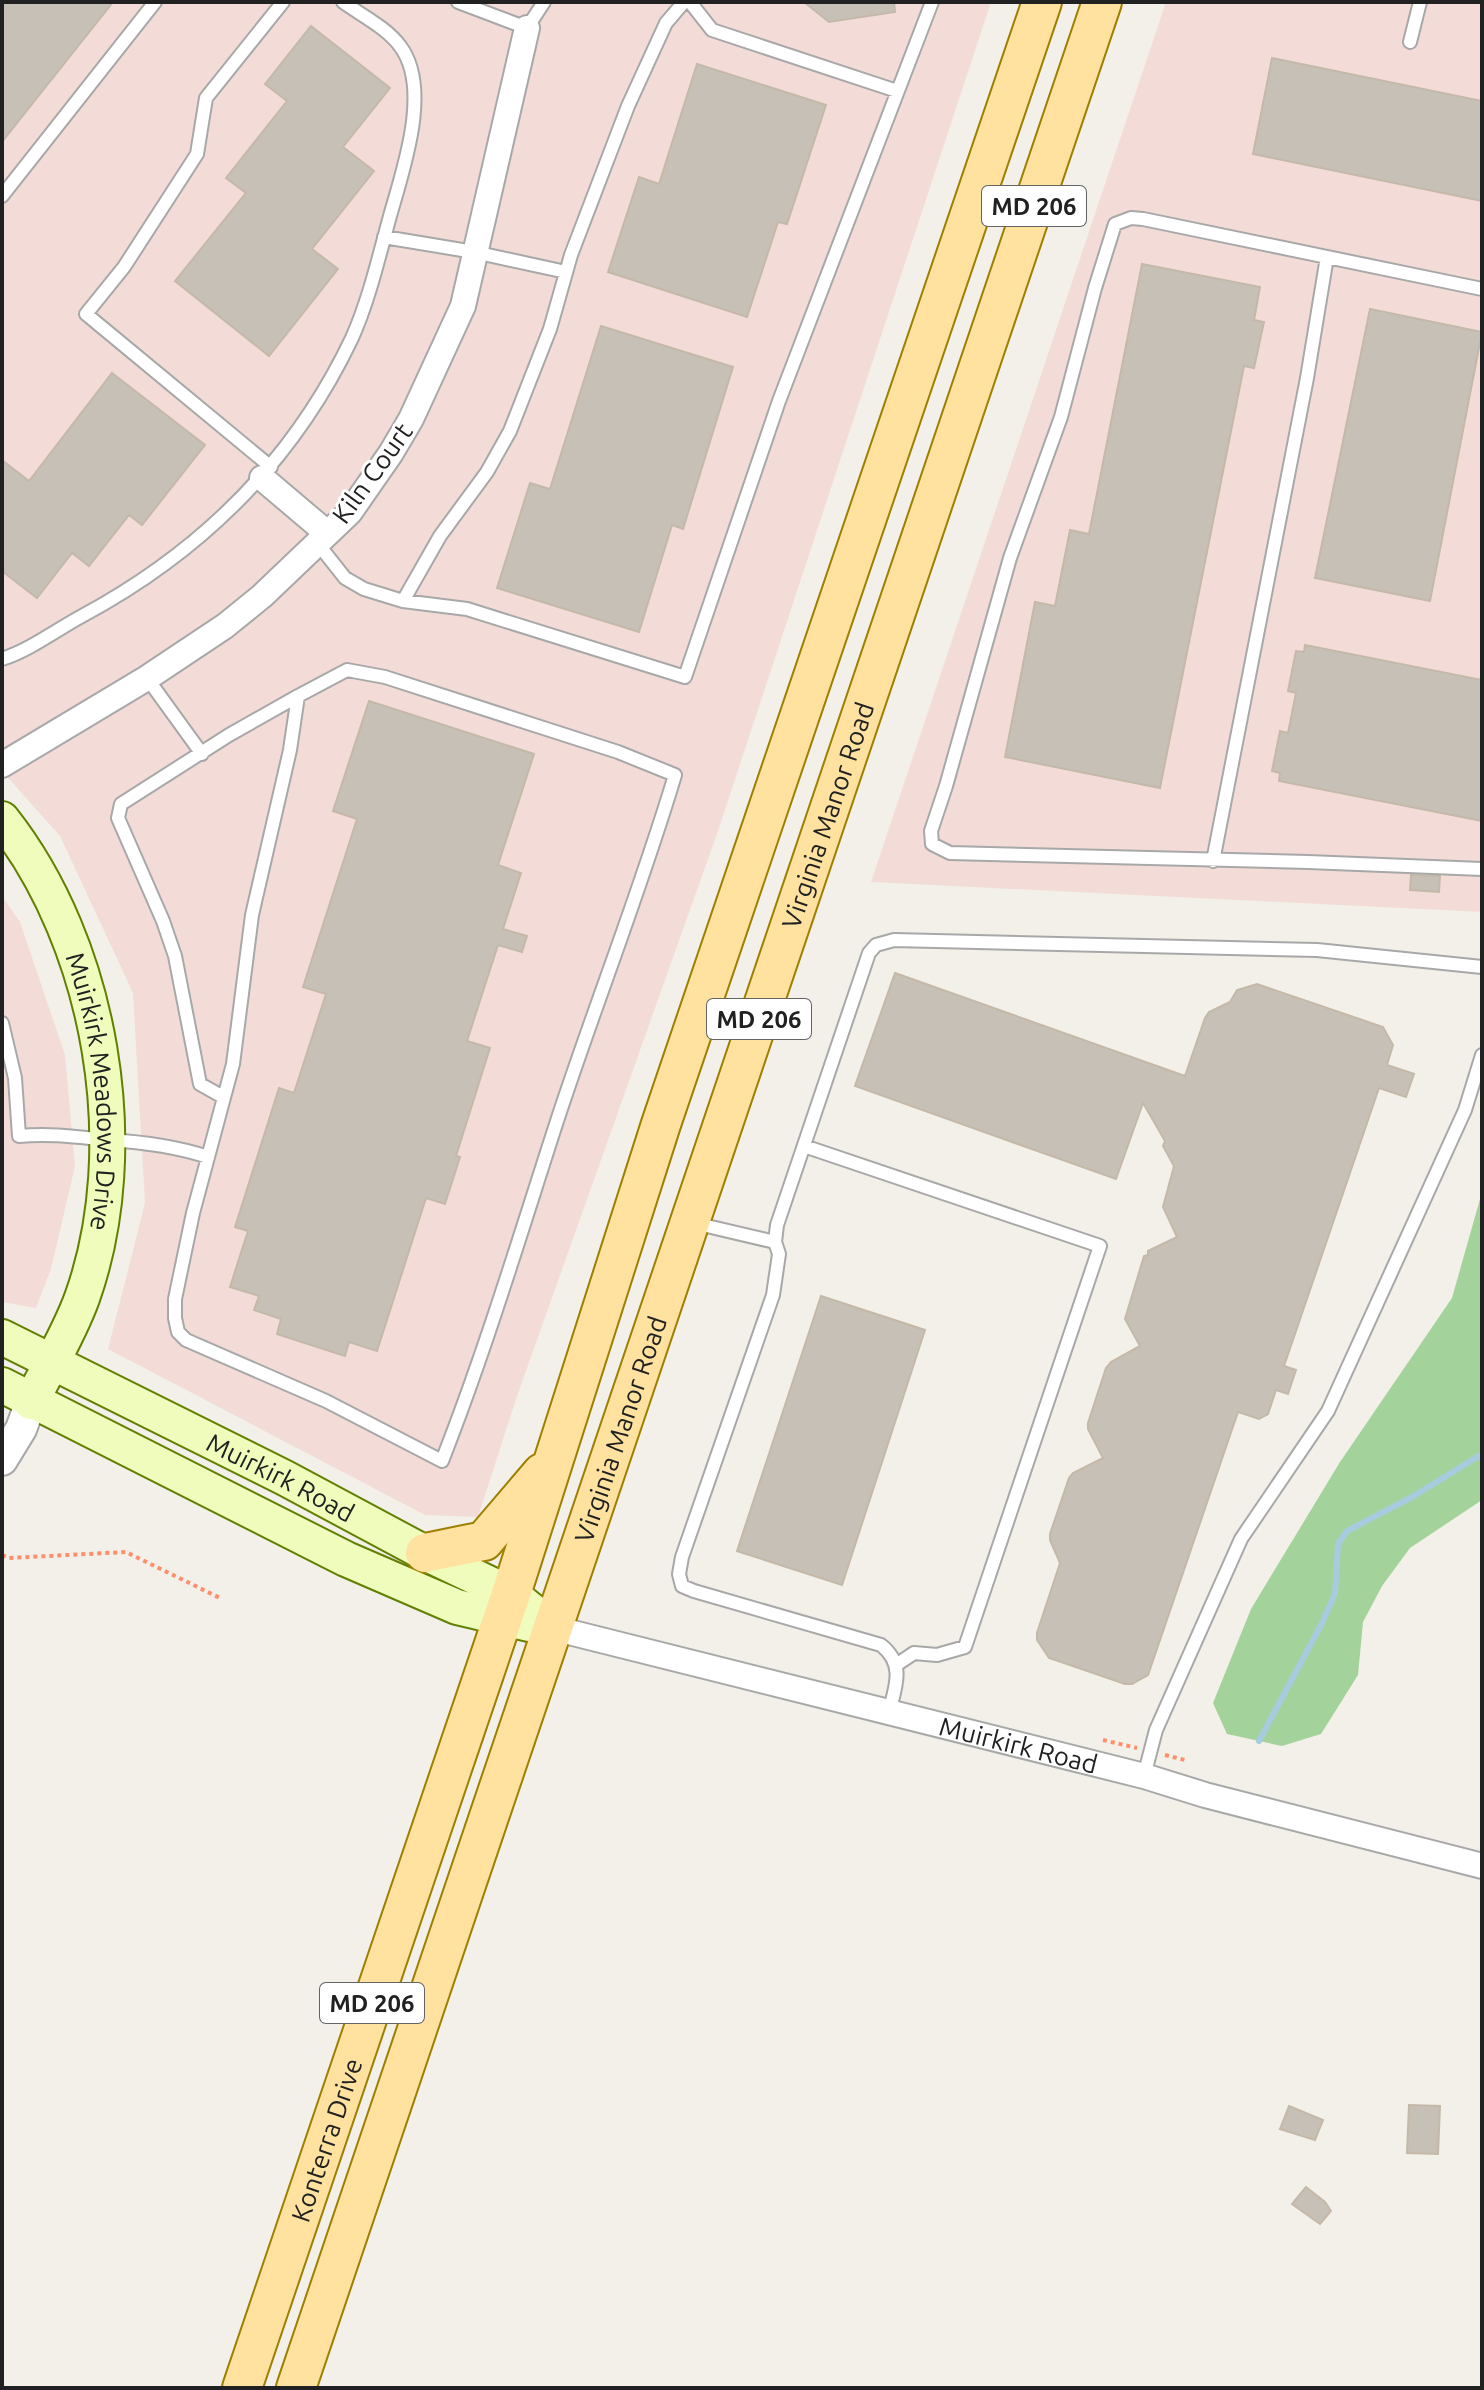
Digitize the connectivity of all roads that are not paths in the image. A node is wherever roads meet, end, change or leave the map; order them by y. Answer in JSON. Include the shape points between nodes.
{"nodes":[{"id":1,"x":155,"y":2,"type":"edge"},
{"id":2,"x":283,"y":2,"type":"edge"},
{"id":3,"x":343,"y":2,"type":"edge"},
{"id":4,"x":458,"y":2,"type":"edge"},
{"id":5,"x":544,"y":2,"type":"edge"},
{"id":6,"x":687,"y":2,"type":"edge"},
{"id":7,"x":932,"y":2,"type":"edge"},
{"id":8,"x":1042,"y":2,"type":"edge"},
{"id":9,"x":1102,"y":2,"type":"edge"},
{"id":10,"x":1420,"y":2,"type":"edge"},
{"id":11,"x":527,"y":28,"type":"junction"},
{"id":12,"x":1410,"y":42,"type":"dead end"},
{"id":13,"x":897,"y":91,"type":"junction"},
{"id":14,"x":2,"y":196,"type":"edge"},
{"id":15,"x":384,"y":237,"type":"junction"},
{"id":16,"x":474,"y":252,"type":"junction"},
{"id":17,"x":1327,"y":257,"type":"junction"},
{"id":18,"x":566,"y":272,"type":"junction"},
{"id":19,"x":1482,"y":289,"type":"edge"},
{"id":20,"x":266,"y":472,"type":"junction"},
{"id":21,"x":322,"y":538,"type":"junction"},
{"id":22,"x":403,"y":601,"type":"junction"},
{"id":23,"x":2,"y":659,"type":"edge"},
{"id":24,"x":147,"y":678,"type":"junction"},
{"id":25,"x":298,"y":696,"type":"junction"},
{"id":26,"x":202,"y":754,"type":"junction"},
{"id":27,"x":2,"y":765,"type":"edge"},
{"id":28,"x":2,"y":819,"type":"edge"},
{"id":29,"x":1213,"y":861,"type":"junction"},
{"id":30,"x":1482,"y":869,"type":"edge"},
{"id":31,"x":1482,"y":967,"type":"edge"},
{"id":32,"x":2,"y":1023,"type":"edge"},
{"id":33,"x":1482,"y":1055,"type":"edge"},
{"id":34,"x":223,"y":1097,"type":"junction"},
{"id":35,"x":106,"y":1139,"type":"junction"},
{"id":36,"x":804,"y":1146,"type":"junction"},
{"id":37,"x":208,"y":1157,"type":"junction"},
{"id":38,"x":691,"y":1222,"type":"junction"},
{"id":39,"x":775,"y":1242,"type":"junction"},
{"id":40,"x":2,"y":1337,"type":"edge"},
{"id":41,"x":50,"y":1363,"type":"junction"},
{"id":42,"x":16,"y":1394,"type":"edge"},
{"id":43,"x":554,"y":1459,"type":"junction"},
{"id":44,"x":2,"y":1460,"type":"edge"},
{"id":45,"x":425,"y":1553,"type":"junction"},
{"id":46,"x":507,"y":1606,"type":"junction"},
{"id":47,"x":553,"y":1628,"type":"junction"},
{"id":48,"x":896,"y":1665,"type":"junction"},
{"id":49,"x":889,"y":1712,"type":"junction"},
{"id":50,"x":1144,"y":1776,"type":"junction"},
{"id":51,"x":1482,"y":1866,"type":"edge"},
{"id":52,"x":242,"y":2388,"type":"edge"},
{"id":53,"x":296,"y":2388,"type":"edge"}],
"edges":[{"from":1,"to":14,"type":"lane"},
{"from":2,"to":20,"type":"lane","via":[[206,98],[197,154],[124,267],[86,314]]},
{"from":3,"to":15,"type":"lane","via":[[399,43],[413,73],[410,138]]},
{"from":4,"to":11,"type":"lane"},
{"from":5,"to":11,"type":"lane"},
{"from":6,"to":13,"type":"lane","via":[[712,30]]},
{"from":6,"to":18,"type":"lane","via":[[666,23],[628,106]]},
{"from":7,"to":13,"type":"lane"},
{"from":8,"to":43,"type":"main road","name":"Virginia Manor Road","number":"MD 206","via":[[661,1124]]},
{"from":9,"to":38,"type":"main road","name":"Virginia Manor Road","number":"MD 206"},
{"from":10,"to":12,"type":"lane"},
{"from":11,"to":16,"type":"street","name":"Kiln Court"},
{"from":13,"to":22,"type":"lane","via":[[779,401],[685,677],[467,609]]},
{"from":15,"to":16,"type":"lane"},
{"from":15,"to":20,"type":"lane","via":[[352,336],[316,407]]},
{"from":16,"to":18,"type":"lane"},
{"from":16,"to":21,"type":"street","name":"Kiln Court","via":[[463,306],[411,419],[350,512]]},
{"from":17,"to":19,"type":"lane"},
{"from":17,"to":29,"type":"lane"},
{"from":17,"to":29,"type":"lane","via":[[1143,219],[1115,224],[1061,417],[1010,558],[931,831],[932,844],[950,853]]},
{"from":18,"to":22,"type":"lane","via":[[510,431]]},
{"from":20,"to":21,"type":"street"},
{"from":20,"to":23,"type":"lane","via":[[192,544],[156,570]]},
{"from":21,"to":22,"type":"lane","via":[[345,578]]},
{"from":21,"to":24,"type":"street","name":"Kiln Court","via":[[225,626]]},
{"from":24,"to":26,"type":"lane"},
{"from":24,"to":27,"type":"street","name":"Kiln Court"},
{"from":25,"to":26,"type":"lane"},
{"from":25,"to":34,"type":"lane","via":[[252,915],[233,1064]]},
{"from":25,"to":37,"type":"lane","via":[[347,670],[385,677],[675,775],[442,1461],[178,1332],[175,1299]]},
{"from":26,"to":34,"type":"lane","via":[[121,804],[118,818],[175,956],[200,1084]]},
{"from":28,"to":35,"type":"main road","name":"Muirkirk Meadows Drive","via":[[34,867],[77,957],[104,1086]]},
{"from":29,"to":30,"type":"lane"},
{"from":31,"to":36,"type":"lane","via":[[1317,950],[894,940],[869,953]]},
{"from":32,"to":35,"type":"lane","via":[[15,1078],[19,1136],[51,1133]]},
{"from":33,"to":50,"type":"lane","via":[[1465,1110],[1328,1411],[1241,1539],[1156,1730]]},
{"from":34,"to":37,"type":"lane"},
{"from":35,"to":37,"type":"lane","via":[[175,1146]]},
{"from":35,"to":41,"type":"main road","name":"Muirkirk Meadows Drive","via":[[103,1205],[89,1271]]},
{"from":36,"to":39,"type":"lane"},
{"from":36,"to":48,"type":"lane","via":[[1100,1246],[965,1647],[937,1655],[914,1653]]},
{"from":38,"to":39,"type":"lane"},
{"from":38,"to":47,"type":"main road","name":"Virginia Manor Road","number":"MD 206"},
{"from":39,"to":48,"type":"lane","via":[[779,1254],[773,1295],[682,1557],[682,1586],[881,1645]]},
{"from":40,"to":41,"type":"main road","name":"Muirkirk Road"},
{"from":41,"to":42,"type":"main road","name":"Muirkirk Meadows Drive"},
{"from":41,"to":45,"type":"main road","name":"Muirkirk Road"},
{"from":42,"to":44,"type":"street","name":"Muirkirk Meadows Drive","via":[[21,1429]]},
{"from":42,"to":46,"type":"main road","name":"Muirkirk Road","via":[[346,1559],[457,1607]]},
{"from":43,"to":45,"type":"main road","via":[[484,1541]]},
{"from":43,"to":46,"type":"main road","name":"Virginia Manor Road","number":"MD 206"},
{"from":45,"to":46,"type":"main road","name":"Muirkirk Road"},
{"from":46,"to":47,"type":"main road","name":"Muirkirk Road"},
{"from":46,"to":52,"type":"main road","name":"Konterra Drive","number":"MD 206"},
{"from":47,"to":49,"type":"street","name":"Muirkirk Road"},
{"from":47,"to":53,"type":"main road","name":"Konterra Drive","number":"MD 206"},
{"from":48,"to":49,"type":"lane"},
{"from":49,"to":50,"type":"street","name":"Muirkirk Road"},
{"from":50,"to":51,"type":"street","name":"Muirkirk Road"}]}
